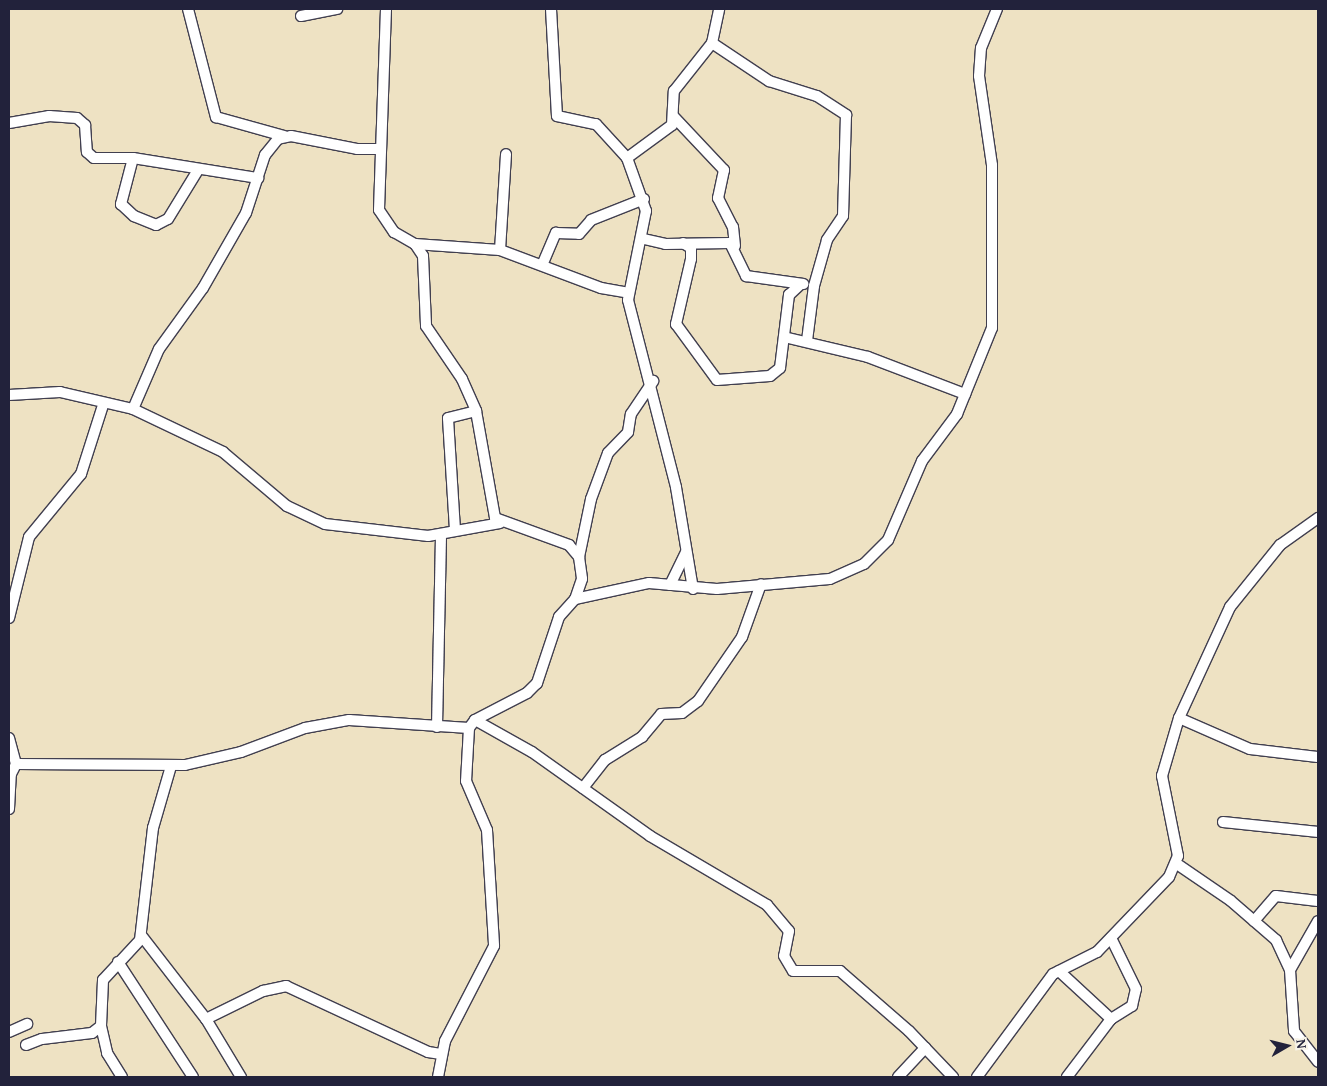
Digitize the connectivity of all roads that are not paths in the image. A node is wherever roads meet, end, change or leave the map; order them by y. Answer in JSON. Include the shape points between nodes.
{"nodes":[{"id":1,"x":188,"y":9,"type":"edge"},
{"id":2,"x":337,"y":9,"type":"edge"},
{"id":3,"x":386,"y":9,"type":"edge"},
{"id":4,"x":551,"y":9,"type":"edge"},
{"id":5,"x":719,"y":9,"type":"edge"},
{"id":6,"x":997,"y":9,"type":"edge"},
{"id":7,"x":301,"y":16,"type":"dead end"},
{"id":8,"x":712,"y":43,"type":"junction"},
{"id":9,"x":674,"y":117,"type":"junction"},
{"id":10,"x":9,"y":123,"type":"edge"},
{"id":11,"x":284,"y":136,"type":"junction"},
{"id":12,"x":381,"y":149,"type":"junction"},
{"id":13,"x":506,"y":154,"type":"dead end"},
{"id":14,"x":133,"y":158,"type":"junction"},
{"id":15,"x":627,"y":158,"type":"junction"},
{"id":16,"x":198,"y":170,"type":"junction"},
{"id":17,"x":258,"y":178,"type":"junction"},
{"id":18,"x":644,"y":199,"type":"junction"},
{"id":19,"x":644,"y":239,"type":"junction"},
{"id":20,"x":683,"y":243,"type":"junction"},
{"id":21,"x":415,"y":244,"type":"junction"},
{"id":22,"x":735,"y":246,"type":"junction"},
{"id":23,"x":500,"y":250,"type":"junction"},
{"id":24,"x":542,"y":263,"type":"junction"},
{"id":25,"x":801,"y":284,"type":"junction"},
{"id":26,"x":814,"y":286,"type":"junction"},
{"id":27,"x":628,"y":293,"type":"junction"},
{"id":28,"x":784,"y":337,"type":"junction"},
{"id":29,"x":807,"y":341,"type":"junction"},
{"id":30,"x":652,"y":381,"type":"junction"},
{"id":31,"x":965,"y":394,"type":"junction"},
{"id":32,"x":9,"y":396,"type":"edge"},
{"id":33,"x":103,"y":405,"type":"junction"},
{"id":34,"x":133,"y":409,"type":"junction"},
{"id":35,"x":476,"y":411,"type":"junction"},
{"id":36,"x":1318,"y":518,"type":"edge"},
{"id":37,"x":500,"y":523,"type":"junction"},
{"id":38,"x":455,"y":530,"type":"junction"},
{"id":39,"x":440,"y":534,"type":"junction"},
{"id":40,"x":686,"y":552,"type":"junction"},
{"id":41,"x":579,"y":557,"type":"junction"},
{"id":42,"x":761,"y":584,"type":"junction"},
{"id":43,"x":670,"y":585,"type":"junction"},
{"id":44,"x":693,"y":589,"type":"junction"},
{"id":45,"x":575,"y":599,"type":"junction"},
{"id":46,"x":9,"y":618,"type":"edge"},
{"id":47,"x":1179,"y":718,"type":"junction"},
{"id":48,"x":472,"y":724,"type":"junction"},
{"id":49,"x":437,"y":727,"type":"junction"},
{"id":50,"x":9,"y":738,"type":"edge"},
{"id":51,"x":1318,"y":758,"type":"edge"},
{"id":52,"x":16,"y":764,"type":"junction"},
{"id":53,"x":171,"y":766,"type":"junction"},
{"id":54,"x":583,"y":788,"type":"junction"},
{"id":55,"x":9,"y":809,"type":"edge"},
{"id":56,"x":1223,"y":822,"type":"dead end"},
{"id":57,"x":1318,"y":832,"type":"edge"},
{"id":58,"x":1177,"y":864,"type":"junction"},
{"id":59,"x":1318,"y":901,"type":"edge"},
{"id":60,"x":1254,"y":921,"type":"junction"},
{"id":61,"x":1318,"y":921,"type":"edge"},
{"id":62,"x":140,"y":935,"type":"junction"},
{"id":63,"x":1111,"y":938,"type":"junction"},
{"id":64,"x":118,"y":962,"type":"junction"},
{"id":65,"x":1059,"y":970,"type":"junction"},
{"id":66,"x":1290,"y":970,"type":"junction"},
{"id":67,"x":206,"y":1019,"type":"junction"},
{"id":68,"x":1111,"y":1019,"type":"junction"},
{"id":69,"x":27,"y":1024,"type":"dead end"},
{"id":70,"x":101,"y":1026,"type":"junction"},
{"id":71,"x":9,"y":1032,"type":"edge"},
{"id":72,"x":26,"y":1045,"type":"dead end"},
{"id":73,"x":925,"y":1048,"type":"junction"},
{"id":74,"x":441,"y":1054,"type":"junction"},
{"id":75,"x":1318,"y":1062,"type":"edge"},
{"id":76,"x":122,"y":1077,"type":"edge"},
{"id":77,"x":193,"y":1077,"type":"edge"},
{"id":78,"x":240,"y":1077,"type":"edge"},
{"id":79,"x":438,"y":1077,"type":"edge"},
{"id":80,"x":898,"y":1077,"type":"edge"},
{"id":81,"x":953,"y":1077,"type":"edge"},
{"id":82,"x":977,"y":1077,"type":"edge"},
{"id":83,"x":1067,"y":1077,"type":"edge"}],
"edges":[{"from":1,"to":11,"type":"street","via":[[216,117]]},
{"from":2,"to":7,"type":"street"},
{"from":3,"to":12,"type":"street"},
{"from":4,"to":15,"type":"street","via":[[557,116],[596,124]]},
{"from":5,"to":8,"type":"street"},
{"from":6,"to":31,"type":"street","via":[[981,48],[978,76],[992,165],[995,308],[988,340]]},
{"from":8,"to":9,"type":"street","via":[[676,87]]},
{"from":8,"to":26,"type":"street","via":[[769,81],[817,96],[846,116],[843,216],[827,240]]},
{"from":9,"to":15,"type":"street","via":[[667,132]]},
{"from":9,"to":22,"type":"street","via":[[724,170],[718,198],[733,228]]},
{"from":10,"to":14,"type":"street","via":[[49,116],[77,118],[85,125],[89,155]]},
{"from":11,"to":12,"type":"street","via":[[357,149]]},
{"from":11,"to":17,"type":"street","via":[[268,150]]},
{"from":12,"to":21,"type":"street","via":[[379,210],[394,232]]},
{"from":13,"to":23,"type":"street"},
{"from":14,"to":16,"type":"street"},
{"from":14,"to":16,"type":"street","via":[[121,204],[134,216],[156,225],[168,220]]},
{"from":15,"to":18,"type":"street"},
{"from":16,"to":17,"type":"street"},
{"from":17,"to":34,"type":"street","via":[[236,230],[203,288],[159,349]]},
{"from":18,"to":19,"type":"street"},
{"from":18,"to":24,"type":"street","via":[[591,220],[579,234],[556,233]]},
{"from":19,"to":20,"type":"street"},
{"from":19,"to":27,"type":"street"},
{"from":20,"to":22,"type":"street","via":[[713,240]]},
{"from":20,"to":28,"type":"street","via":[[691,248],[691,259],[676,324],[715,378],[722,381],[777,372],[784,354]]},
{"from":21,"to":23,"type":"street"},
{"from":21,"to":35,"type":"street","via":[[423,256],[426,326],[462,378]]},
{"from":22,"to":25,"type":"street","via":[[746,276]]},
{"from":23,"to":24,"type":"street"},
{"from":24,"to":27,"type":"street","via":[[600,288]]},
{"from":25,"to":26,"type":"street"},
{"from":25,"to":28,"type":"street","via":[[789,295]]},
{"from":26,"to":29,"type":"street"},
{"from":27,"to":30,"type":"street"},
{"from":28,"to":29,"type":"street"},
{"from":29,"to":31,"type":"street","via":[[868,357]]},
{"from":30,"to":40,"type":"street"},
{"from":30,"to":41,"type":"street","via":[[630,414],[628,432],[608,453],[591,499]]},
{"from":31,"to":42,"type":"street","via":[[957,414],[922,461],[898,520],[876,554],[830,579]]},
{"from":32,"to":33,"type":"street","via":[[60,392]]},
{"from":33,"to":34,"type":"street"},
{"from":33,"to":46,"type":"street","via":[[81,474],[29,537]]},
{"from":34,"to":39,"type":"street","via":[[223,452],[280,501],[310,519],[394,535]]},
{"from":35,"to":37,"type":"street","via":[[490,500]]},
{"from":35,"to":38,"type":"street","via":[[448,418]]},
{"from":36,"to":47,"type":"street","via":[[1280,545],[1230,607]]},
{"from":37,"to":38,"type":"street"},
{"from":37,"to":41,"type":"street","via":[[569,545]]},
{"from":38,"to":39,"type":"street"},
{"from":39,"to":49,"type":"street"},
{"from":40,"to":43,"type":"street"},
{"from":40,"to":44,"type":"street"},
{"from":41,"to":45,"type":"street","via":[[582,579]]},
{"from":42,"to":44,"type":"street"},
{"from":42,"to":54,"type":"street","via":[[742,637],[698,702],[682,713],[661,714],[642,736],[605,760]]},
{"from":43,"to":44,"type":"street"},
{"from":43,"to":45,"type":"street","via":[[640,584]]},
{"from":45,"to":48,"type":"street","via":[[559,617],[537,683],[527,693]]},
{"from":47,"to":51,"type":"street","via":[[1250,750]]},
{"from":47,"to":58,"type":"street","via":[[1162,776]]},
{"from":48,"to":49,"type":"street"},
{"from":48,"to":54,"type":"street"},
{"from":48,"to":74,"type":"street","via":[[466,781],[487,830],[494,946],[480,979],[454,1019]]},
{"from":49,"to":53,"type":"street","via":[[331,723],[288,733],[241,752]]},
{"from":50,"to":52,"type":"street"},
{"from":52,"to":53,"type":"street"},
{"from":52,"to":55,"type":"street","via":[[10,774]]},
{"from":53,"to":62,"type":"street","via":[[153,828]]},
{"from":54,"to":73,"type":"street","via":[[650,836],[767,906],[789,931],[784,956],[793,971],[840,971]]},
{"from":56,"to":57,"type":"street"},
{"from":58,"to":60,"type":"street"},
{"from":58,"to":63,"type":"street"},
{"from":59,"to":60,"type":"street","via":[[1276,896]]},
{"from":60,"to":66,"type":"street","via":[[1276,940]]},
{"from":61,"to":66,"type":"street"},
{"from":62,"to":64,"type":"street","via":[[134,949]]},
{"from":62,"to":67,"type":"street"},
{"from":63,"to":65,"type":"street","via":[[1093,955]]},
{"from":63,"to":68,"type":"street","via":[[1136,989],[1132,1006]]},
{"from":64,"to":70,"type":"street","via":[[101,985]]},
{"from":64,"to":77,"type":"street"},
{"from":65,"to":68,"type":"street"},
{"from":65,"to":82,"type":"street"},
{"from":66,"to":75,"type":"street","via":[[1294,1031]]},
{"from":67,"to":74,"type":"street","via":[[263,992],[286,986],[428,1052]]},
{"from":67,"to":78,"type":"street"},
{"from":68,"to":83,"type":"street"},
{"from":69,"to":71,"type":"street"},
{"from":70,"to":72,"type":"street","via":[[92,1033],[42,1038]]},
{"from":70,"to":76,"type":"street","via":[[107,1054]]},
{"from":73,"to":80,"type":"street"},
{"from":73,"to":81,"type":"street"},
{"from":74,"to":79,"type":"street"}]}
